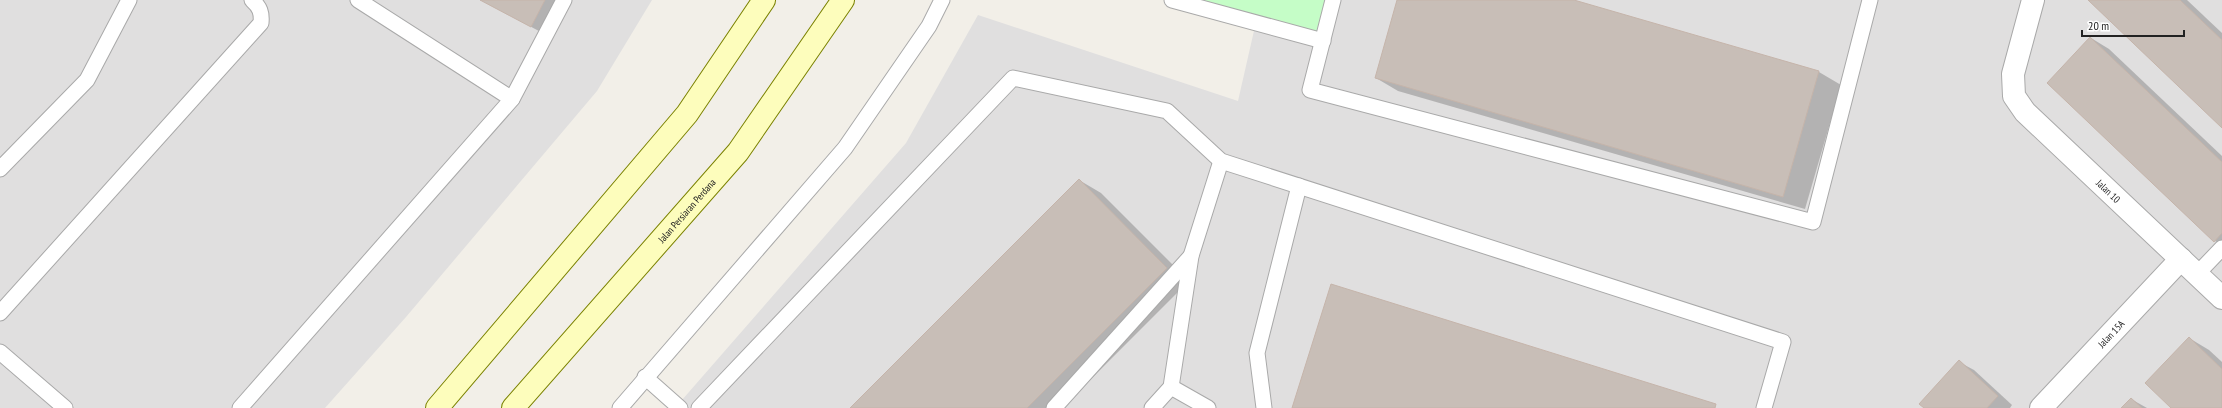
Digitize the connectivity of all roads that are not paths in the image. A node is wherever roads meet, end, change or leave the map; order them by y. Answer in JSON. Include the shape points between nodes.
{"nodes":[{"id":1,"x":129,"y":0,"type":"edge"},
{"id":2,"x":252,"y":0,"type":"edge"},
{"id":3,"x":358,"y":0,"type":"edge"},
{"id":4,"x":564,"y":0,"type":"edge"},
{"id":5,"x":764,"y":0,"type":"edge"},
{"id":6,"x":843,"y":0,"type":"edge"},
{"id":7,"x":942,"y":0,"type":"edge"},
{"id":8,"x":1172,"y":0,"type":"edge"},
{"id":9,"x":1333,"y":0,"type":"edge"},
{"id":10,"x":1870,"y":0,"type":"edge"},
{"id":11,"x":2033,"y":0,"type":"edge"},
{"id":12,"x":1323,"y":41,"type":"junction"},
{"id":13,"x":512,"y":99,"type":"junction"},
{"id":14,"x":1221,"y":161,"type":"junction"},
{"id":15,"x":0,"y":169,"type":"edge"},
{"id":16,"x":1299,"y":186,"type":"junction"},
{"id":17,"x":2222,"y":248,"type":"edge"},
{"id":18,"x":1191,"y":256,"type":"junction"},
{"id":19,"x":2181,"y":260,"type":"junction"},
{"id":20,"x":2197,"y":274,"type":"junction"},
{"id":21,"x":2222,"y":298,"type":"edge"},
{"id":22,"x":0,"y":312,"type":"edge"},
{"id":23,"x":0,"y":352,"type":"edge"},
{"id":24,"x":646,"y":376,"type":"junction"},
{"id":25,"x":1171,"y":387,"type":"junction"},
{"id":26,"x":65,"y":408,"type":"edge"},
{"id":27,"x":240,"y":408,"type":"edge"},
{"id":28,"x":437,"y":408,"type":"edge"},
{"id":29,"x":513,"y":408,"type":"edge"},
{"id":30,"x":620,"y":408,"type":"edge"},
{"id":31,"x":680,"y":408,"type":"edge"},
{"id":32,"x":699,"y":408,"type":"edge"},
{"id":33,"x":1054,"y":408,"type":"edge"},
{"id":34,"x":1152,"y":408,"type":"edge"},
{"id":35,"x":1208,"y":408,"type":"edge"},
{"id":36,"x":1264,"y":408,"type":"edge"},
{"id":37,"x":1764,"y":408,"type":"edge"},
{"id":38,"x":2041,"y":408,"type":"edge"}],
"edges":[{"from":1,"to":15,"type":"lane","via":[[87,80]]},
{"from":2,"to":22,"type":"lane","via":[[262,15],[261,23]]},
{"from":3,"to":13,"type":"lane"},
{"from":4,"to":13,"type":"lane"},
{"from":5,"to":28,"type":"street","via":[[687,114]]},
{"from":6,"to":29,"type":"street","name":"Jalan Persiaran Perdana","via":[[738,152]]},
{"from":7,"to":24,"type":"lane","via":[[929,26],[845,148]]},
{"from":8,"to":12,"type":"lane"},
{"from":9,"to":12,"type":"lane"},
{"from":10,"to":12,"type":"lane","via":[[1814,222],[1310,90]]},
{"from":11,"to":19,"type":"street","name":"Jalan 10","via":[[2013,74],[2014,96],[2026,112]]},
{"from":13,"to":27,"type":"lane"},
{"from":14,"to":16,"type":"lane"},
{"from":14,"to":18,"type":"lane"},
{"from":14,"to":32,"type":"lane","via":[[1167,111],[1013,78]]},
{"from":16,"to":36,"type":"lane","via":[[1257,353]]},
{"from":16,"to":37,"type":"lane","via":[[1783,342]]},
{"from":17,"to":20,"type":"lane"},
{"from":18,"to":25,"type":"lane"},
{"from":18,"to":33,"type":"lane"},
{"from":19,"to":20,"type":"street","name":"Jalan 10"},
{"from":19,"to":38,"type":"street","name":"Jalan 15A"},
{"from":20,"to":21,"type":"street","name":"Jalan 10"},
{"from":23,"to":26,"type":"lane"},
{"from":24,"to":30,"type":"lane"},
{"from":24,"to":31,"type":"lane"},
{"from":25,"to":34,"type":"lane"},
{"from":25,"to":35,"type":"lane"}]}
